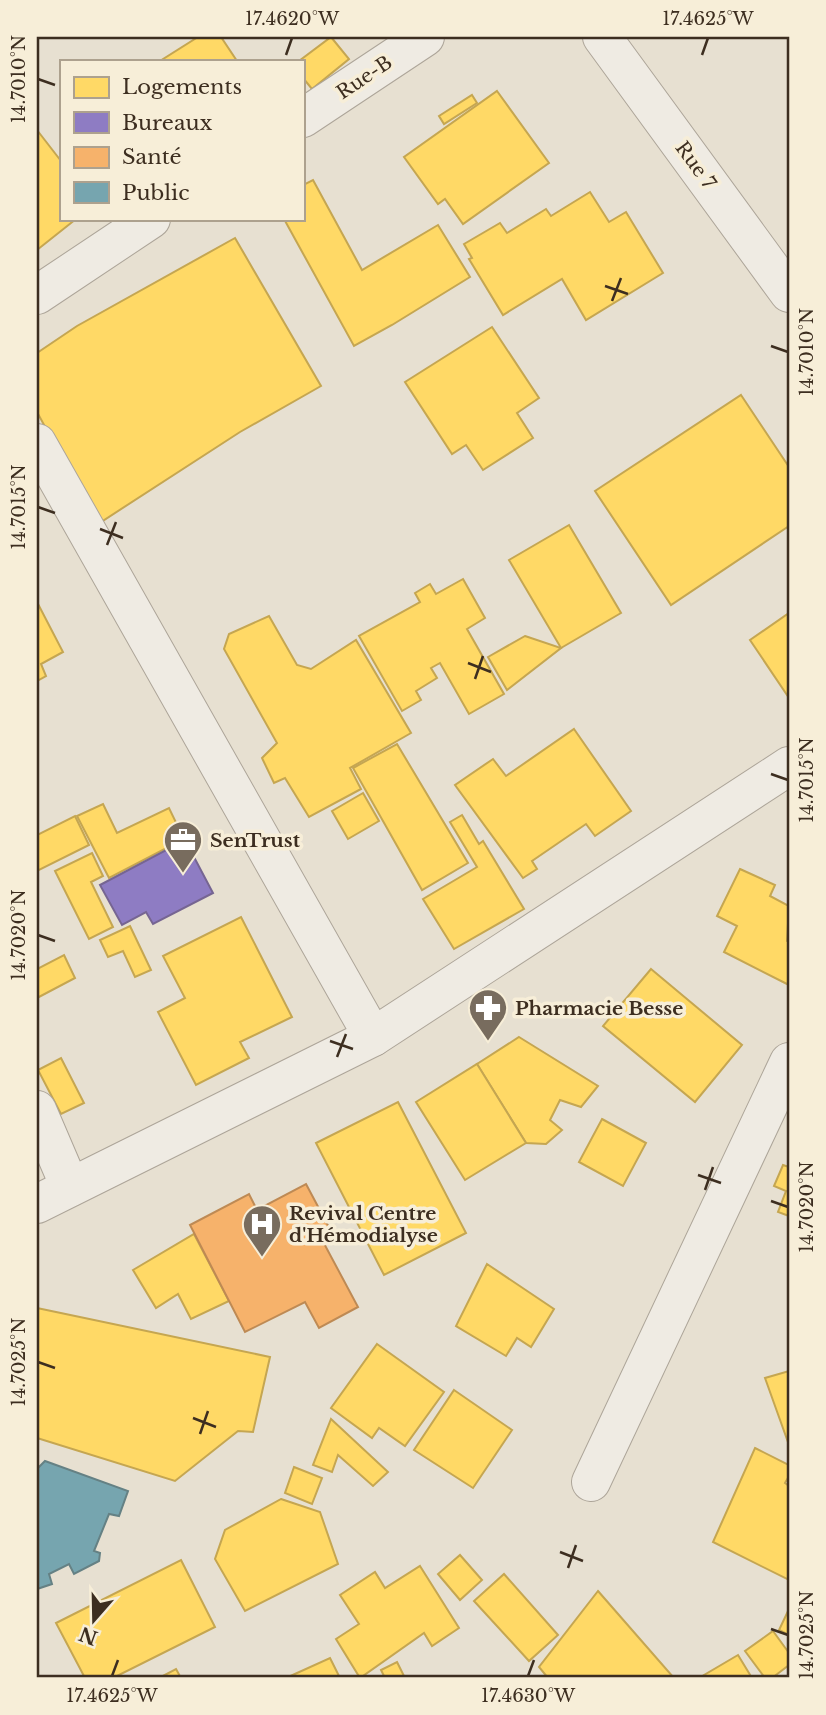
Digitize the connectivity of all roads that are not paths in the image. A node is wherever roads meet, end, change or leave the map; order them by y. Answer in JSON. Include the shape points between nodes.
{"nodes":[{"id":1,"x":425,"y":37,"type":"edge"},
{"id":2,"x":602,"y":37,"type":"edge"},
{"id":3,"x":304,"y":117,"type":"edge"},
{"id":4,"x":150,"y":220,"type":"edge"},
{"id":5,"x":789,"y":293,"type":"edge"},
{"id":6,"x":37,"y":295,"type":"edge"},
{"id":7,"x":37,"y":443,"type":"edge"},
{"id":8,"x":789,"y":766,"type":"edge"},
{"id":9,"x":373,"y":1037,"type":"junction"},
{"id":10,"x":789,"y":1062,"type":"edge"},
{"id":11,"x":37,"y":1110,"type":"edge"},
{"id":12,"x":53,"y":1196,"type":"edge"},
{"id":13,"x":592,"y":1482,"type":"dead end"}],
"edges":[{"from":1,"to":3,"type":"street","name":"Rue-B"},
{"from":2,"to":5,"type":"street","name":"Rue 7"},
{"from":4,"to":6,"type":"street"},
{"from":7,"to":9,"type":"street"},
{"from":8,"to":9,"type":"street"},
{"from":9,"to":12,"type":"street"},
{"from":10,"to":13,"type":"street"},
{"from":11,"to":12,"type":"street"}]}
